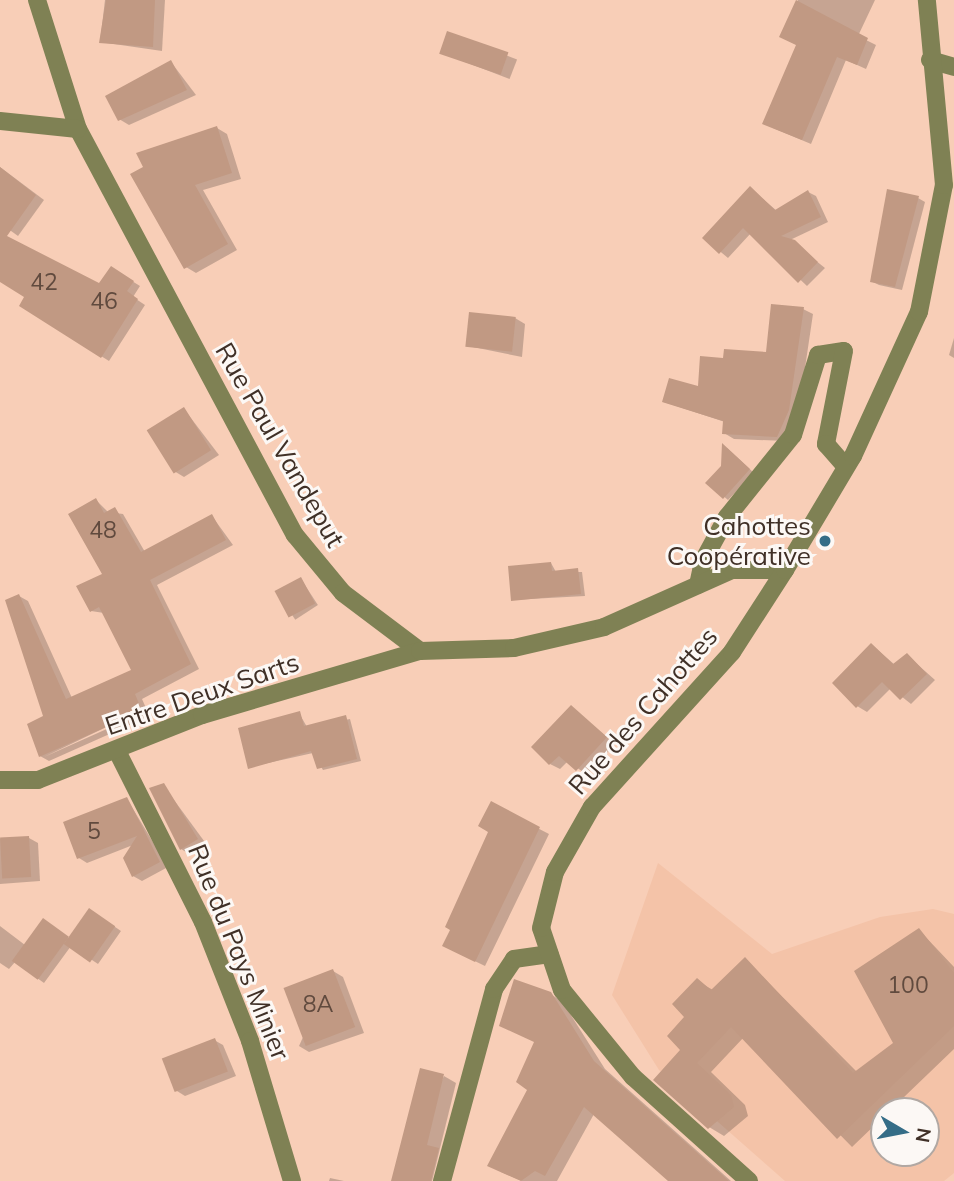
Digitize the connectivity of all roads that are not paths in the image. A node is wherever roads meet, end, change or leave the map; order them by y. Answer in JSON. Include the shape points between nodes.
{"nodes":[{"id":1,"x":37,"y":0,"type":"edge"},
{"id":2,"x":927,"y":0,"type":"edge"},
{"id":3,"x":930,"y":60,"type":"junction"},
{"id":4,"x":954,"y":67,"type":"edge"},
{"id":5,"x":0,"y":121,"type":"edge"},
{"id":6,"x":78,"y":129,"type":"junction"},
{"id":7,"x":846,"y":467,"type":"junction"},
{"id":8,"x":785,"y":570,"type":"junction"},
{"id":9,"x":698,"y":585,"type":"junction"},
{"id":10,"x":420,"y":651,"type":"junction"},
{"id":11,"x":117,"y":751,"type":"junction"},
{"id":12,"x":0,"y":780,"type":"edge"},
{"id":13,"x":550,"y":954,"type":"junction"},
{"id":14,"x":742,"y":1179,"type":"edge"},
{"id":15,"x":292,"y":1181,"type":"edge"},
{"id":16,"x":442,"y":1181,"type":"edge"}],
"edges":[{"from":1,"to":6,"type":"street","name":"Rue Paul Vandeput"},
{"from":2,"to":3,"type":"street","name":"Rue des Cahottes"},
{"from":3,"to":4,"type":"street"},
{"from":3,"to":7,"type":"street","name":"Rue des Cahottes","via":[[944,185],[922,299]]},
{"from":5,"to":6,"type":"street"},
{"from":6,"to":10,"type":"street","name":"Rue Paul Vandeput","via":[[295,535],[343,593]]},
{"from":7,"to":8,"type":"street","name":"Rue des Cahottes"},
{"from":7,"to":9,"type":"street","name":"Rue des Cahottes","via":[[826,444],[844,351],[818,355],[793,435],[727,517]]},
{"from":8,"to":9,"type":"street","via":[[732,570]]},
{"from":8,"to":13,"type":"street","name":"Rue des Cahottes","via":[[732,652],[592,807],[555,872],[541,928]]},
{"from":9,"to":10,"type":"street","via":[[604,627],[514,648]]},
{"from":10,"to":11,"type":"street","name":"Entre Deux Sarts","via":[[202,716]]},
{"from":11,"to":12,"type":"street","name":"Entre Deux Sarts","via":[[38,780]]},
{"from":11,"to":15,"type":"street","name":"Rue du Pays Minier","via":[[203,922],[250,1041]]},
{"from":13,"to":14,"type":"street","name":"Rue des Cahottes","via":[[562,990],[633,1077]]},
{"from":13,"to":16,"type":"street","via":[[514,959],[494,989]]}]}
